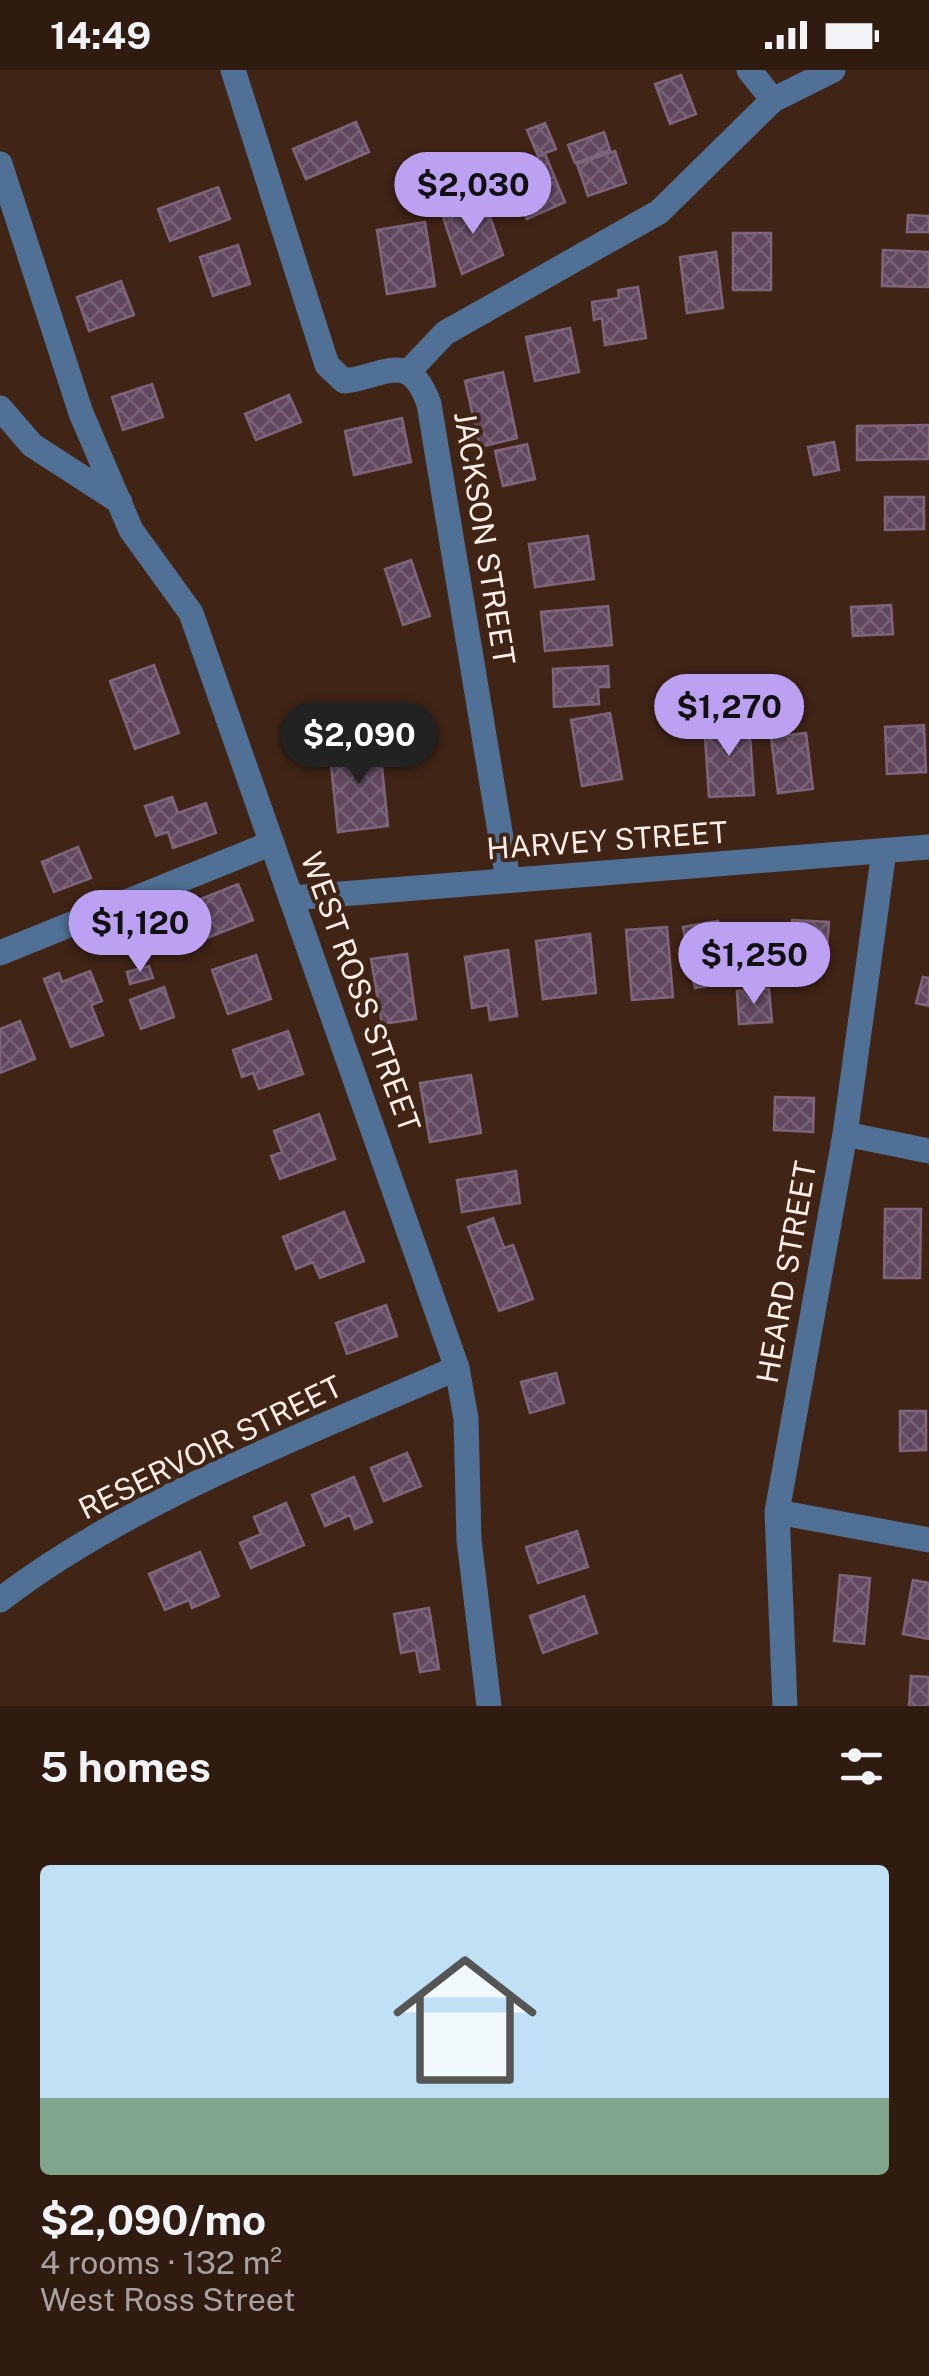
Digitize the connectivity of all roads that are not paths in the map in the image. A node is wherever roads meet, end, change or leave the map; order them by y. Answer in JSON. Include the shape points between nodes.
{"nodes":[{"id":1,"x":233,"y":70,"type":"edge"},
{"id":2,"x":749,"y":70,"type":"edge"},
{"id":3,"x":834,"y":70,"type":"edge"},
{"id":4,"x":774,"y":100,"type":"junction"},
{"id":5,"x":0,"y":164,"type":"edge"},
{"id":6,"x":408,"y":372,"type":"junction"},
{"id":7,"x":0,"y":408,"type":"edge"},
{"id":8,"x":120,"y":502,"type":"junction"},
{"id":9,"x":272,"y":843,"type":"junction"},
{"id":10,"x":929,"y":847,"type":"edge"},
{"id":11,"x":884,"y":851,"type":"junction"},
{"id":12,"x":508,"y":880,"type":"junction"},
{"id":13,"x":291,"y":898,"type":"junction"},
{"id":14,"x":0,"y":953,"type":"edge"},
{"id":15,"x":845,"y":1134,"type":"junction"},
{"id":16,"x":929,"y":1151,"type":"edge"},
{"id":17,"x":458,"y":1368,"type":"junction"},
{"id":18,"x":778,"y":1512,"type":"junction"},
{"id":19,"x":929,"y":1540,"type":"edge"},
{"id":20,"x":0,"y":1600,"type":"edge"},
{"id":21,"x":489,"y":1706,"type":"edge"},
{"id":22,"x":785,"y":1706,"type":"edge"}],
"edges":[{"from":1,"to":6,"type":"street","via":[[327,365],[344,381],[383,369]]},
{"from":2,"to":4,"type":"street"},
{"from":3,"to":4,"type":"street"},
{"from":4,"to":6,"type":"street","via":[[660,212],[445,333]]},
{"from":5,"to":8,"type":"street","name":"WEST ROSS STREET","via":[[81,414]]},
{"from":6,"to":12,"type":"street","name":"JACKSON STREET","via":[[430,404]]},
{"from":7,"to":8,"type":"street","via":[[32,445]]},
{"from":8,"to":9,"type":"street","name":"WEST ROSS STREET","via":[[131,530],[191,613]]},
{"from":9,"to":13,"type":"street","name":"WEST ROSS STREET"},
{"from":9,"to":14,"type":"street"},
{"from":10,"to":11,"type":"street","name":"HARVEY STREET"},
{"from":11,"to":12,"type":"street","name":"HARVEY STREET"},
{"from":11,"to":15,"type":"street","name":"HEARD STREET"},
{"from":12,"to":13,"type":"street","name":"HARVEY STREET"},
{"from":13,"to":17,"type":"street","name":"WEST ROSS STREET"},
{"from":15,"to":16,"type":"street"},
{"from":15,"to":18,"type":"street","name":"HEARD STREET"},
{"from":17,"to":20,"type":"street","name":"RESERVOIR STREET","via":[[250,1459],[52,1560]]},
{"from":17,"to":21,"type":"street","name":"WEST ROSS STREET","via":[[466,1419],[468,1540]]},
{"from":18,"to":19,"type":"street"},
{"from":18,"to":22,"type":"street","name":"HEARD STREET"}]}
